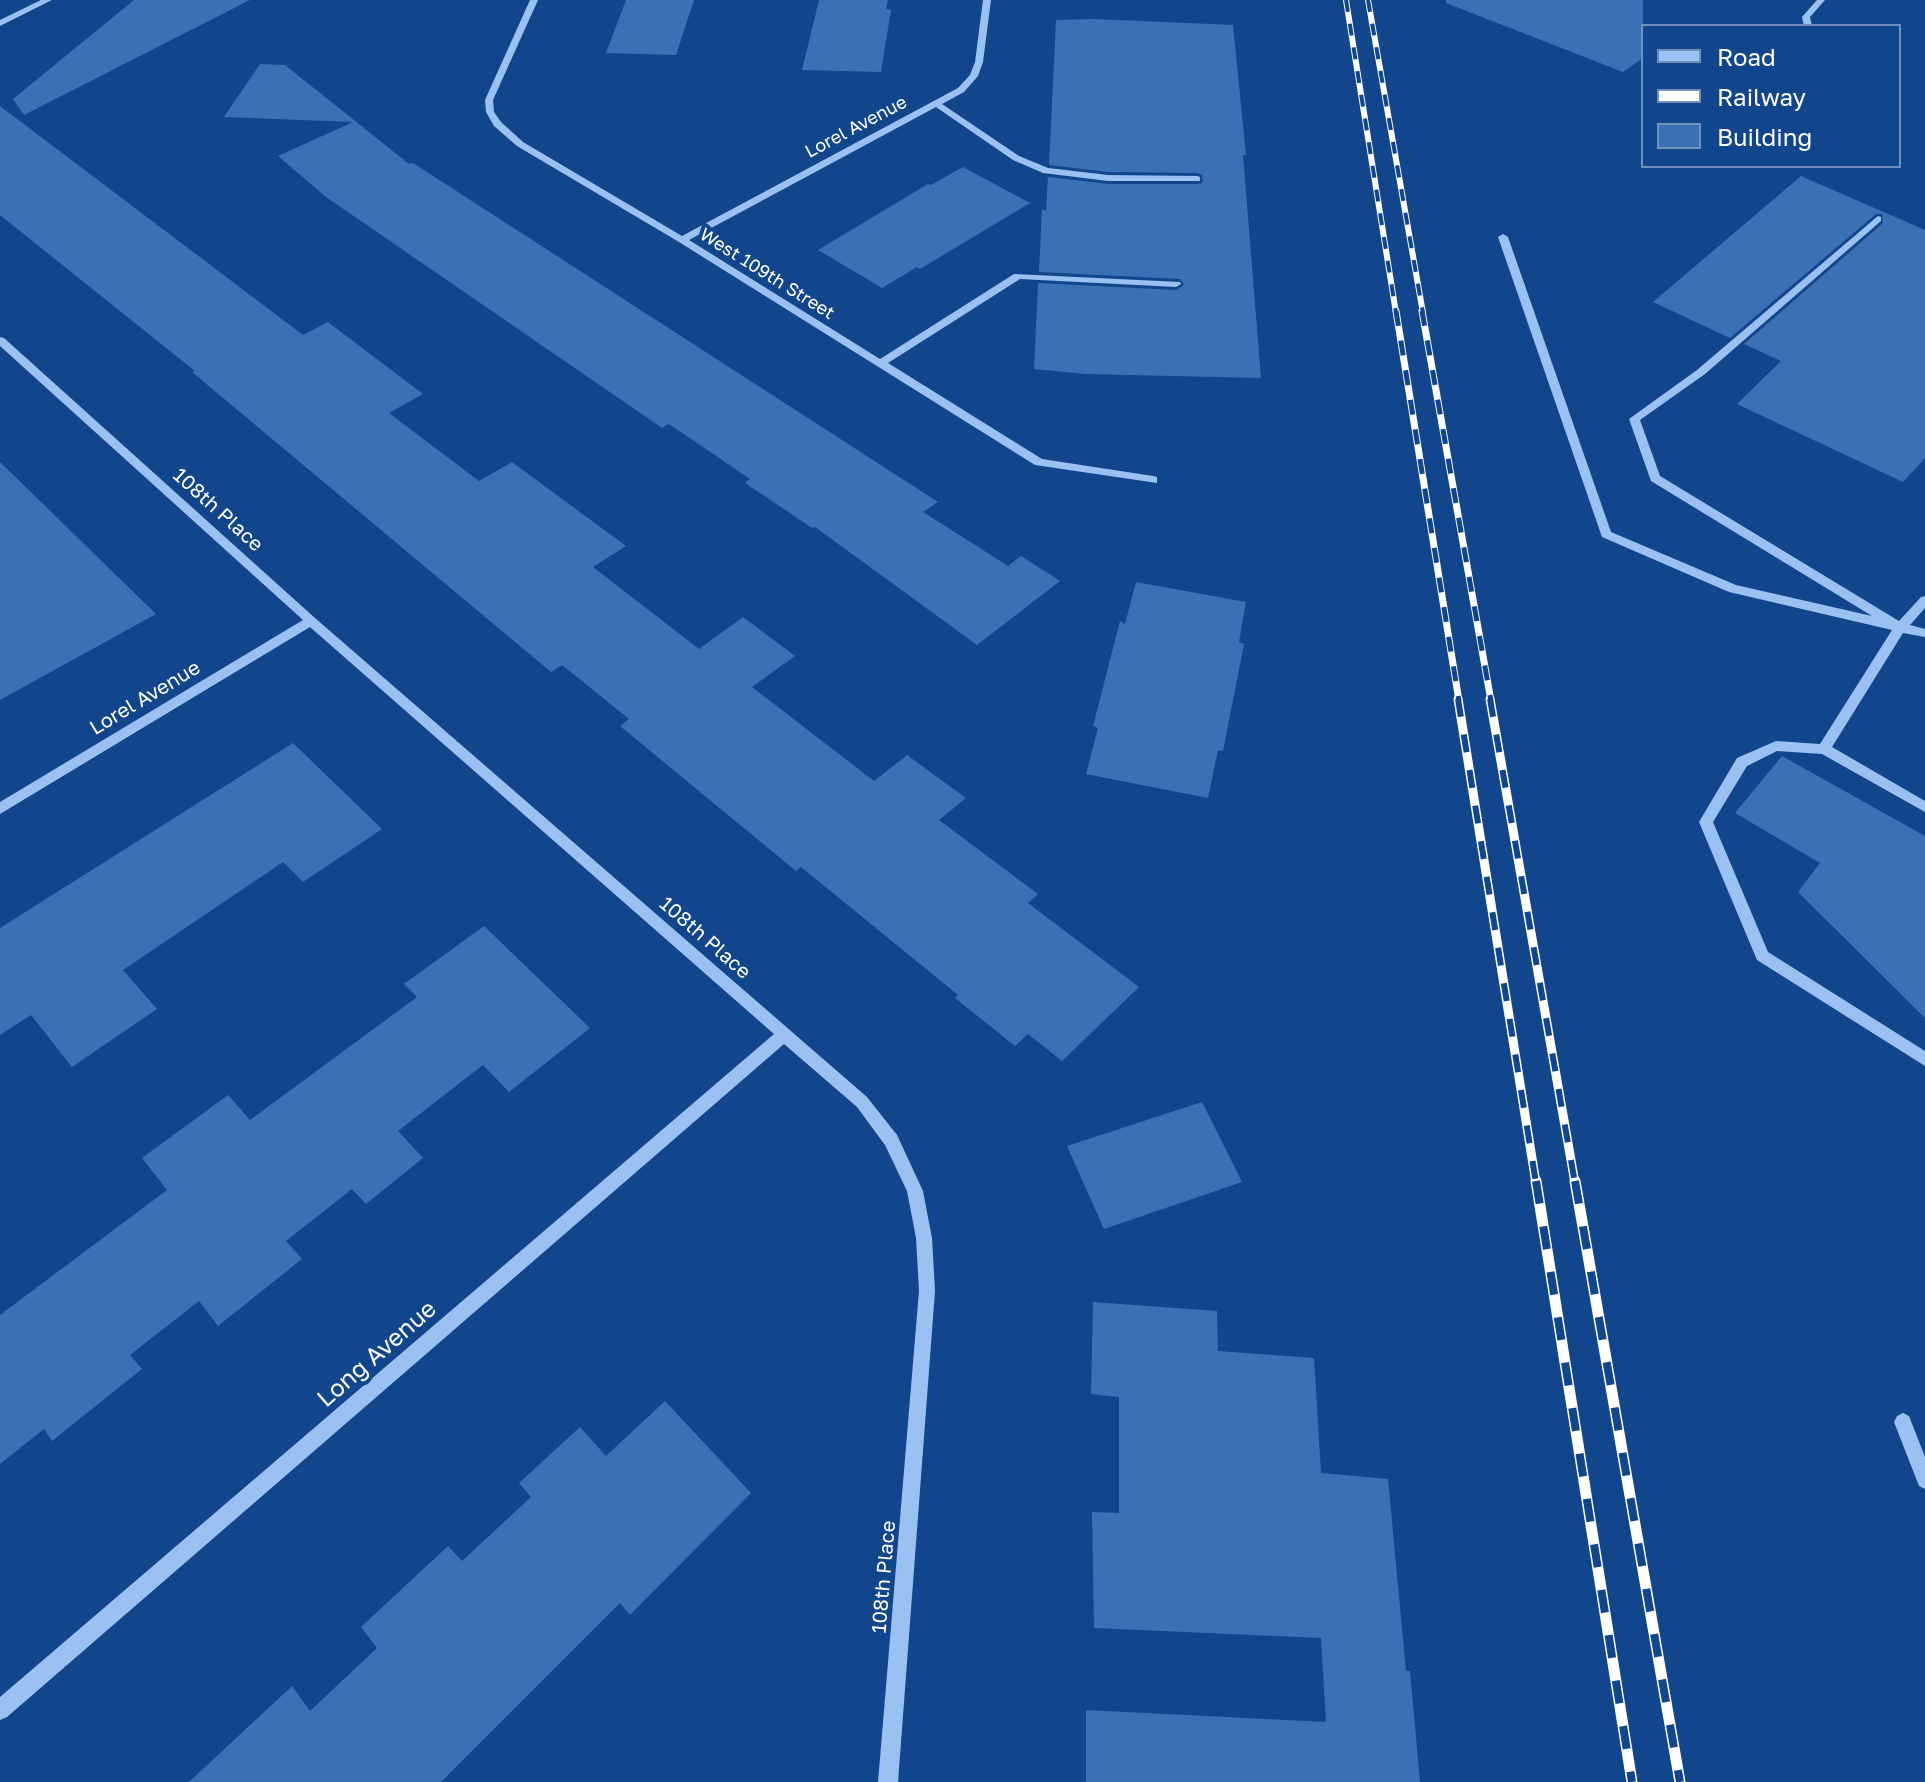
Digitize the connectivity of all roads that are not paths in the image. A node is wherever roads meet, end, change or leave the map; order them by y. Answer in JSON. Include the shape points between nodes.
{"nodes":[{"id":1,"x":48,"y":0,"type":"edge"},
{"id":2,"x":534,"y":0,"type":"edge"},
{"id":3,"x":987,"y":0,"type":"edge"},
{"id":4,"x":1821,"y":0,"type":"edge"},
{"id":5,"x":0,"y":23,"type":"edge"},
{"id":6,"x":1808,"y":24,"type":"edge"},
{"id":7,"x":937,"y":104,"type":"junction"},
{"id":8,"x":1197,"y":179,"type":"dead end"},
{"id":9,"x":1878,"y":219,"type":"dead end"},
{"id":10,"x":1503,"y":237,"type":"dead end"},
{"id":11,"x":682,"y":240,"type":"junction"},
{"id":12,"x":1176,"y":284,"type":"dead end"},
{"id":13,"x":0,"y":340,"type":"edge"},
{"id":14,"x":881,"y":363,"type":"junction"},
{"id":15,"x":1153,"y":480,"type":"dead end"},
{"id":16,"x":1925,"y":600,"type":"edge"},
{"id":17,"x":311,"y":621,"type":"junction"},
{"id":18,"x":1900,"y":628,"type":"junction"},
{"id":19,"x":1925,"y":633,"type":"edge"},
{"id":20,"x":1824,"y":749,"type":"junction"},
{"id":21,"x":1925,"y":807,"type":"edge"},
{"id":22,"x":0,"y":809,"type":"edge"},
{"id":23,"x":785,"y":1034,"type":"junction"},
{"id":24,"x":1925,"y":1059,"type":"edge"},
{"id":25,"x":1903,"y":1422,"type":"dead end"},
{"id":26,"x":1925,"y":1480,"type":"edge"},
{"id":27,"x":0,"y":1710,"type":"edge"},
{"id":28,"x":888,"y":1782,"type":"edge"}],
"edges":[{"from":1,"to":5,"type":"street"},
{"from":2,"to":11,"type":"street","name":"West 109th Street","via":[[489,100],[497,124],[520,144]]},
{"from":3,"to":7,"type":"street","name":"Lorel Avenue","via":[[974,76]]},
{"from":4,"to":6,"type":"street","via":[[1806,17]]},
{"from":7,"to":8,"type":"street","via":[[1016,158],[1046,171]]},
{"from":7,"to":11,"type":"street","name":"Lorel Avenue"},
{"from":9,"to":18,"type":"street","via":[[1701,372],[1634,419],[1655,478]]},
{"from":10,"to":18,"type":"street","via":[[1606,534],[1733,589]]},
{"from":11,"to":14,"type":"street","name":"West 109th Street"},
{"from":12,"to":14,"type":"street","via":[[1018,276]]},
{"from":13,"to":17,"type":"street","name":"108th Place"},
{"from":14,"to":15,"type":"street","name":"West 109th Street","via":[[1039,462]]},
{"from":16,"to":18,"type":"street"},
{"from":17,"to":22,"type":"street","name":"Lorel Avenue"},
{"from":17,"to":23,"type":"street","name":"108th Place"},
{"from":18,"to":19,"type":"street"},
{"from":18,"to":20,"type":"street"},
{"from":20,"to":21,"type":"street"},
{"from":20,"to":24,"type":"street","via":[[1776,746],[1742,762],[1706,822],[1762,956]]},
{"from":23,"to":27,"type":"street","name":"Long Avenue"},
{"from":23,"to":28,"type":"street","name":"108th Place","via":[[862,1102],[891,1140],[915,1191],[924,1238],[927,1291]]},
{"from":25,"to":26,"type":"street"}]}
